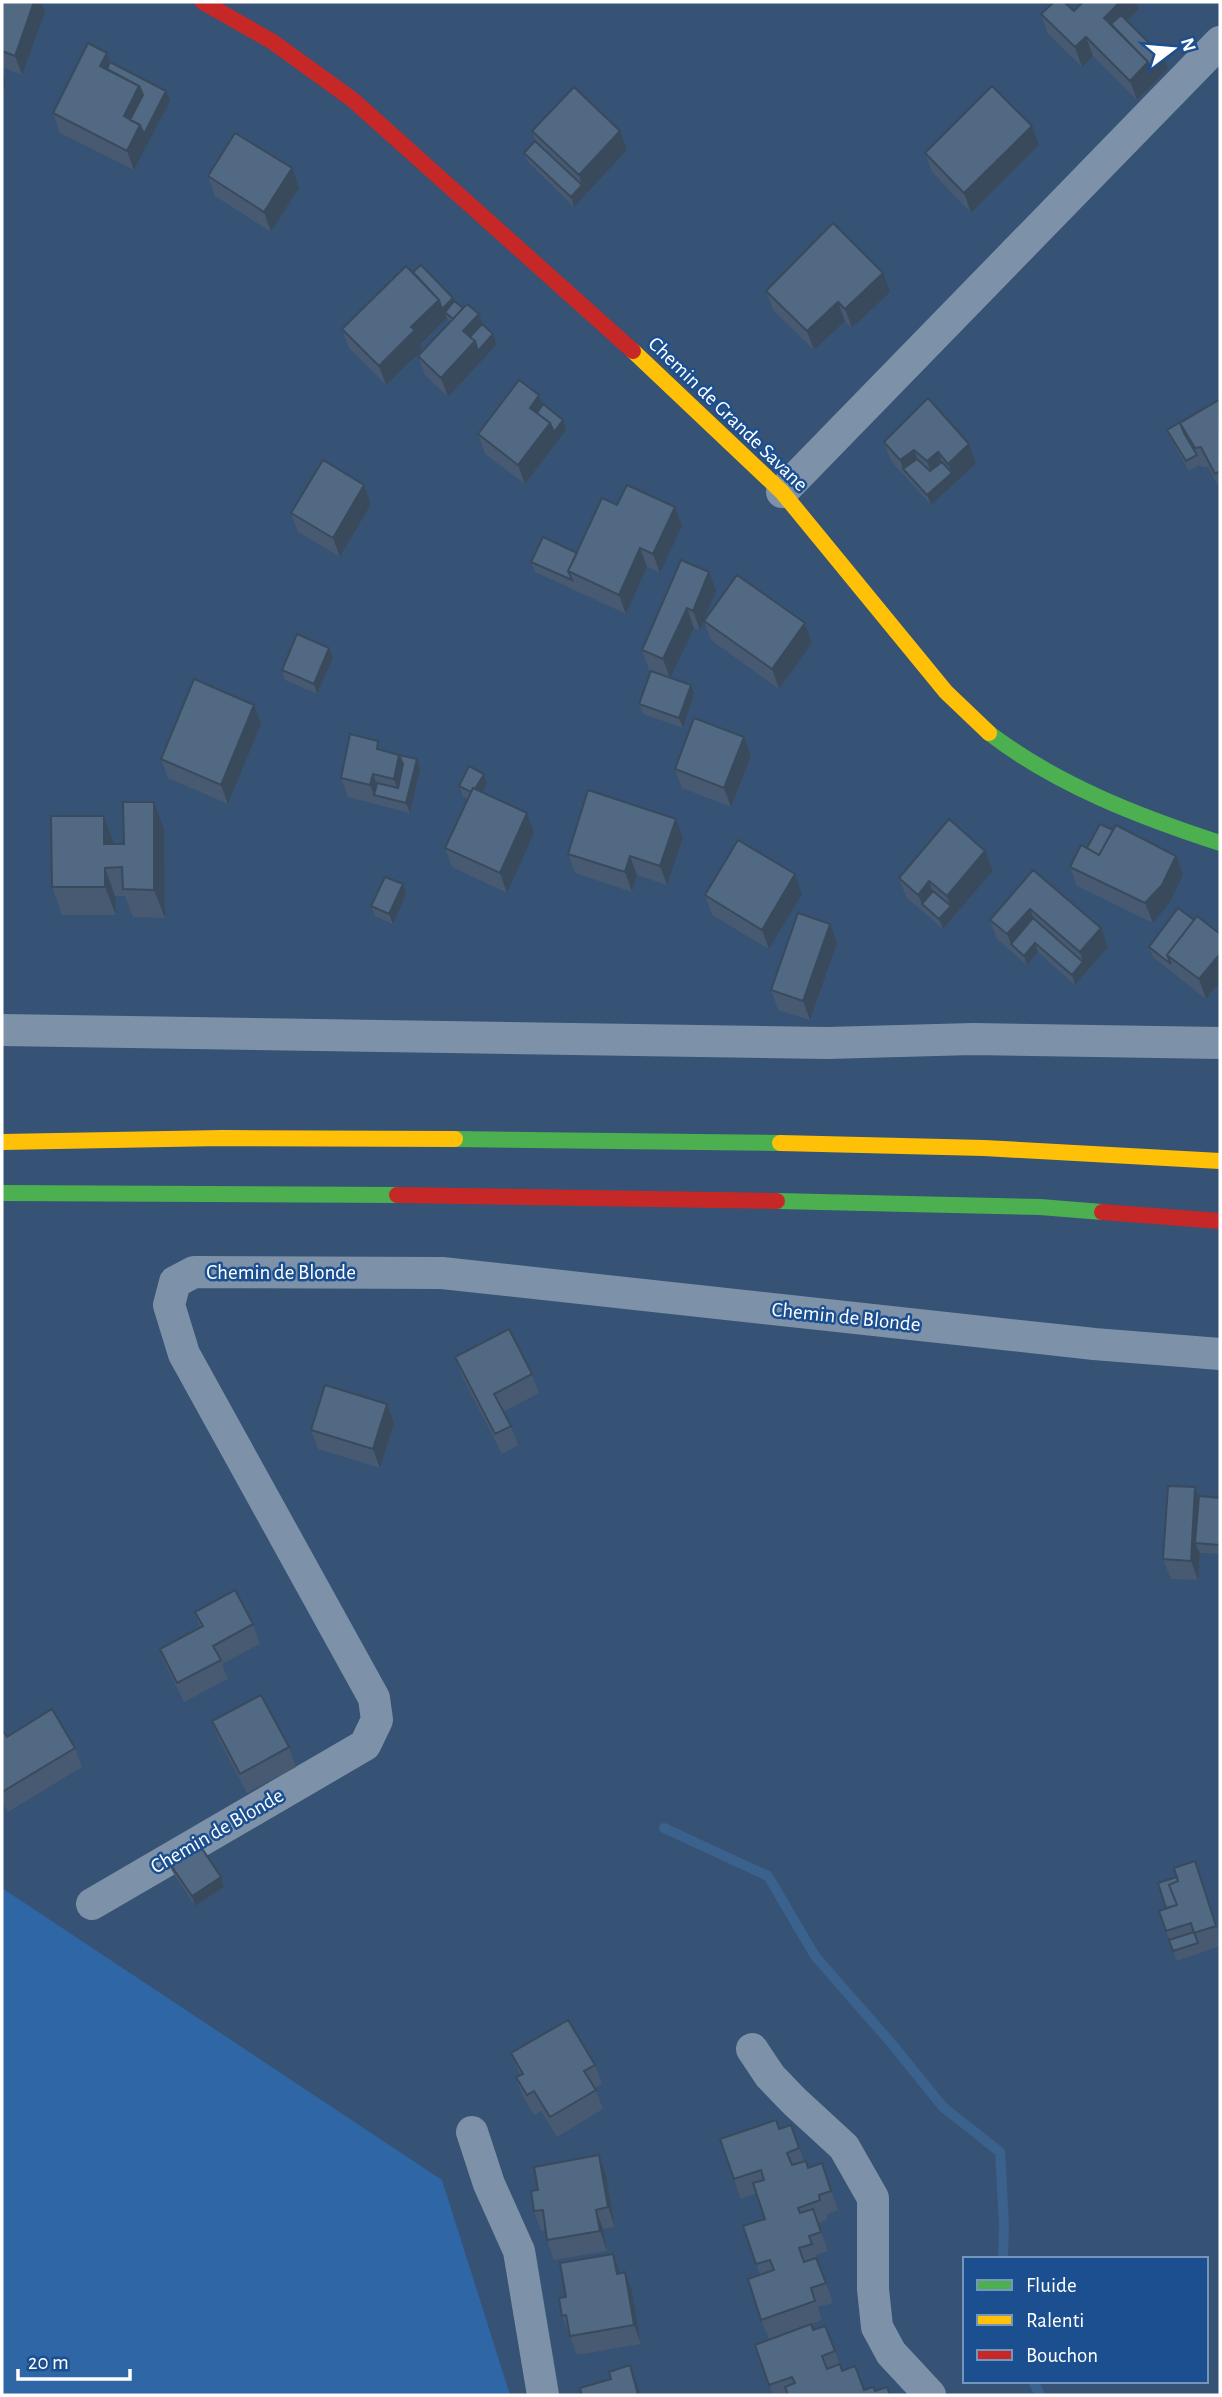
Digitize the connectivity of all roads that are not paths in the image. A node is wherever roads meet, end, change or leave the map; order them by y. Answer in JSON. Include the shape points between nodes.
{"nodes":[{"id":1,"x":202,"y":2,"type":"edge"},
{"id":2,"x":1220,"y":42,"type":"edge"},
{"id":3,"x":782,"y":492,"type":"junction"},
{"id":4,"x":1220,"y":843,"type":"edge"},
{"id":5,"x":2,"y":1030,"type":"edge"},
{"id":6,"x":1220,"y":1043,"type":"edge"},
{"id":7,"x":2,"y":1142,"type":"edge"},
{"id":8,"x":1220,"y":1161,"type":"edge"},
{"id":9,"x":2,"y":1193,"type":"edge"},
{"id":10,"x":1220,"y":1221,"type":"edge"},
{"id":11,"x":1220,"y":1354,"type":"edge"},
{"id":12,"x":92,"y":1904,"type":"dead end"},
{"id":13,"x":752,"y":2049,"type":"dead end"},
{"id":14,"x":472,"y":2132,"type":"dead end"},
{"id":15,"x":543,"y":2395,"type":"edge"},
{"id":16,"x":930,"y":2395,"type":"edge"}],
"edges":[{"from":1,"to":3,"type":"main road","name":"Chemin de Grande Savane","via":[[274,42],[353,100],[632,350]]},
{"from":2,"to":3,"type":"street"},
{"from":3,"to":4,"type":"main road","name":"Chemin de Grande Savane","via":[[946,692],[991,735],[1051,773],[1155,822]]},
{"from":5,"to":6,"type":"street","via":[[827,1043],[973,1039]]},
{"from":7,"to":8,"type":"main road","via":[[220,1137],[733,1143],[1112,1152]]},
{"from":9,"to":10,"type":"main road","via":[[472,1195],[1040,1207]]},
{"from":11,"to":12,"type":"street","name":"Chemin de Blonde","via":[[1080,1343],[442,1273],[194,1272],[175,1282],[169,1305],[184,1354],[374,1698],[377,1720],[365,1745]]},
{"from":13,"to":16,"type":"street","via":[[770,2076],[844,2147],[873,2198],[877,2327],[891,2353]]},
{"from":14,"to":15,"type":"street","via":[[519,2251]]}]}
